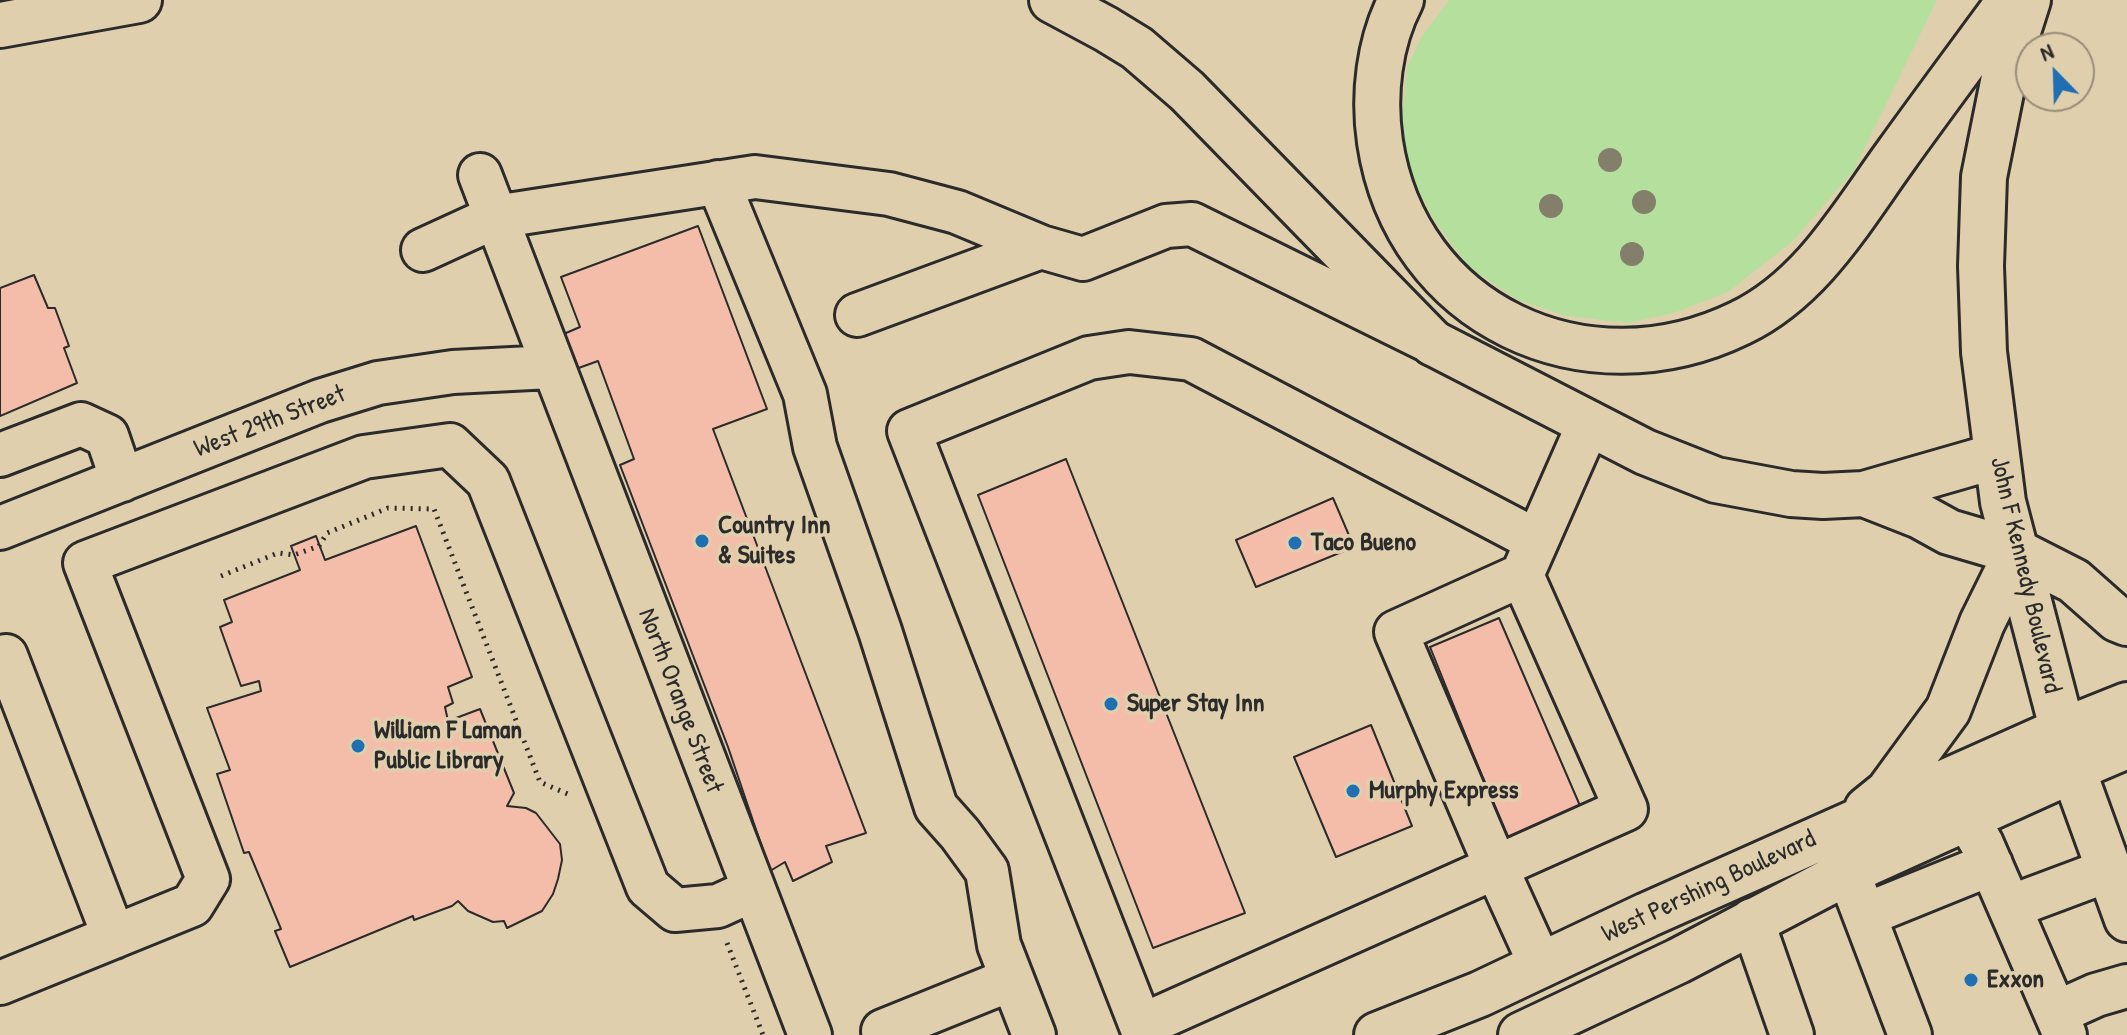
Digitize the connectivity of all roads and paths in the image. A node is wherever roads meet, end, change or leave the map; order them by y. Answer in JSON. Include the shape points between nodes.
{"nodes":[{"id":1,"x":139,"y":0,"type":"edge"},
{"id":2,"x":1052,"y":0,"type":"edge"},
{"id":3,"x":1401,"y":0,"type":"edge"},
{"id":4,"x":2010,"y":0,"type":"edge"},
{"id":5,"x":2028,"y":0,"type":"edge"},
{"id":6,"x":0,"y":25,"type":"edge"},
{"id":7,"x":480,"y":175,"type":"dead end"},
{"id":8,"x":718,"y":182,"type":"junction"},
{"id":9,"x":495,"y":217,"type":"junction"},
{"id":10,"x":1041,"y":247,"type":"junction"},
{"id":11,"x":423,"y":250,"type":"dead end"},
{"id":12,"x":857,"y":315,"type":"dead end"},
{"id":13,"x":1433,"y":343,"type":"junction"},
{"id":14,"x":551,"y":367,"type":"junction"},
{"id":15,"x":1589,"y":423,"type":"junction"},
{"id":16,"x":0,"y":455,"type":"edge"},
{"id":17,"x":1996,"y":456,"type":"junction"},
{"id":18,"x":139,"y":473,"type":"junction"},
{"id":19,"x":1864,"y":494,"type":"junction"},
{"id":20,"x":0,"y":528,"type":"edge"},
{"id":21,"x":181,"y":528,"type":"junction"},
{"id":22,"x":2017,"y":552,"type":"junction"},
{"id":23,"x":1529,"y":558,"type":"junction"},
{"id":24,"x":221,"y":576,"type":"dead end"},
{"id":25,"x":2127,"y":623,"type":"edge"},
{"id":26,"x":2,"y":652,"type":"edge"},
{"id":27,"x":2127,"y":704,"type":"edge"},
{"id":28,"x":2059,"y":746,"type":"junction"},
{"id":29,"x":2127,"y":747,"type":"edge"},
{"id":30,"x":576,"y":797,"type":"dead end"},
{"id":31,"x":1967,"y":818,"type":"junction"},
{"id":32,"x":1847,"y":826,"type":"junction"},
{"id":33,"x":1991,"y":864,"type":"junction"},
{"id":34,"x":1496,"y":867,"type":"junction"},
{"id":35,"x":2109,"y":870,"type":"junction"},
{"id":36,"x":1848,"y":872,"type":"junction"},
{"id":37,"x":753,"y":890,"type":"junction"},
{"id":38,"x":2010,"y":907,"type":"junction"},
{"id":39,"x":1865,"y":915,"type":"junction"},
{"id":40,"x":2127,"y":919,"type":"edge"},
{"id":41,"x":1752,"y":920,"type":"junction"},
{"id":42,"x":114,"y":937,"type":"junction"},
{"id":43,"x":726,"y":939,"type":"dead end"},
{"id":44,"x":1541,"y":966,"type":"junction"},
{"id":45,"x":1012,"y":979,"type":"junction"},
{"id":46,"x":0,"y":983,"type":"edge"},
{"id":47,"x":2127,"y":986,"type":"edge"},
{"id":48,"x":2060,"y":1024,"type":"edge"},
{"id":49,"x":1564,"y":1026,"type":"edge"},
{"id":50,"x":883,"y":1031,"type":"dead end"},
{"id":51,"x":1143,"y":1031,"type":"edge"},
{"id":52,"x":763,"y":1035,"type":"edge"},
{"id":53,"x":810,"y":1035,"type":"edge"},
{"id":54,"x":1034,"y":1035,"type":"edge"},
{"id":55,"x":1377,"y":1035,"type":"edge"},
{"id":56,"x":1521,"y":1035,"type":"edge"},
{"id":57,"x":1792,"y":1035,"type":"edge"},
{"id":58,"x":1910,"y":1035,"type":"edge"}],
"edges":[{"from":1,"to":6,"type":"main road"},
{"from":2,"to":13,"type":"main road","via":[[1137,48],[1187,91]]},
{"from":3,"to":4,"type":"main road","via":[[1386,40],[1377,119],[1384,167],[1414,239],[1441,274],[1481,309],[1531,336],[1608,353],[1652,351],[1702,340],[1742,322],[1801,280],[1852,221]]},
{"from":5,"to":17,"type":"main road","name":"John F Kennedy Boulevard","via":[[1996,110],[1981,217],[1984,352]]},
{"from":7,"to":9,"type":"street","name":"North Orange Street"},
{"from":8,"to":9,"type":"street"},
{"from":8,"to":10,"type":"street","via":[[755,177],[889,194],[957,212]]},
{"from":8,"to":45,"type":"street","via":[[805,394],[815,447],[936,807],[987,871],[999,945]]},
{"from":9,"to":11,"type":"street"},
{"from":9,"to":14,"type":"street","name":"North Orange Street"},
{"from":10,"to":12,"type":"street"},
{"from":10,"to":13,"type":"street","via":[[1083,259],[1166,226],[1192,224]]},
{"from":13,"to":15,"type":"main road"},
{"from":14,"to":18,"type":"street","name":"West 29th Street","via":[[453,372],[378,383]]},
{"from":14,"to":37,"type":"street","name":"North Orange Street"},
{"from":15,"to":19,"type":"main road","via":[[1716,480],[1791,494]]},
{"from":15,"to":23,"type":"street"},
{"from":16,"to":18,"type":"street","via":[[81,424],[107,436]]},
{"from":17,"to":19,"type":"main road"},
{"from":17,"to":22,"type":"main road","name":"John F Kennedy Boulevard"},
{"from":18,"to":20,"type":"street","name":"West 29th Street"},
{"from":18,"to":21,"type":"street"},
{"from":19,"to":22,"type":"main road","via":[[1949,532]]},
{"from":21,"to":37,"type":"street","via":[[364,457],[450,445],[488,481],[648,887],[675,910],[718,906]]},
{"from":21,"to":42,"type":"street","via":[[85,563],[208,879],[192,905]]},
{"from":22,"to":25,"type":"main road","via":[[2074,581]]},
{"from":22,"to":28,"type":"main road","name":"John F Kennedy Boulevard"},
{"from":22,"to":32,"type":"main road","via":[[1948,710],[1888,792]]},
{"from":23,"to":34,"type":"street","via":[[1396,632]]},
{"from":23,"to":34,"type":"street","via":[[1626,809]]},
{"from":23,"to":51,"type":"street","via":[[1191,359],[1129,352],[1089,358],[909,431]]},
{"from":24,"to":30,"type":"path","via":[[278,553],[294,555],[319,546],[327,533],[388,508],[434,509],[540,782]]},
{"from":26,"to":42,"type":"street"},
{"from":27,"to":28,"type":"street"},
{"from":28,"to":29,"type":"street"},
{"from":28,"to":31,"type":"main road","name":"West Pershing Boulevard"},
{"from":28,"to":32,"type":"main road","name":"West Pershing Boulevard"},
{"from":28,"to":35,"type":"main road","name":"John F Kennedy Boulevard"},
{"from":31,"to":33,"type":"street"},
{"from":31,"to":36,"type":"main road","name":"West Pershing Boulevard"},
{"from":32,"to":44,"type":"main road","name":"West Pershing Boulevard"},
{"from":33,"to":38,"type":"street"},
{"from":33,"to":39,"type":"street"},
{"from":34,"to":44,"type":"street"},
{"from":34,"to":51,"type":"street"},
{"from":35,"to":38,"type":"street"},
{"from":35,"to":40,"type":"main road","name":"John F Kennedy Boulevard"},
{"from":36,"to":39,"type":"street"},
{"from":36,"to":41,"type":"main road","name":"West Pershing Boulevard"},
{"from":37,"to":53,"type":"street","name":"North Orange Street"},
{"from":38,"to":48,"type":"street"},
{"from":39,"to":58,"type":"street"},
{"from":41,"to":49,"type":"main road","name":"West Pershing Boulevard"},
{"from":41,"to":57,"type":"street"},
{"from":42,"to":46,"type":"street"},
{"from":43,"to":52,"type":"path"},
{"from":44,"to":55,"type":"main road","name":"West Pershing Boulevard"},
{"from":45,"to":50,"type":"street"},
{"from":45,"to":54,"type":"street"},
{"from":47,"to":48,"type":"street","via":[[2096,995]]},
{"from":49,"to":56,"type":"main road","name":"West Pershing Boulevard"}]}
